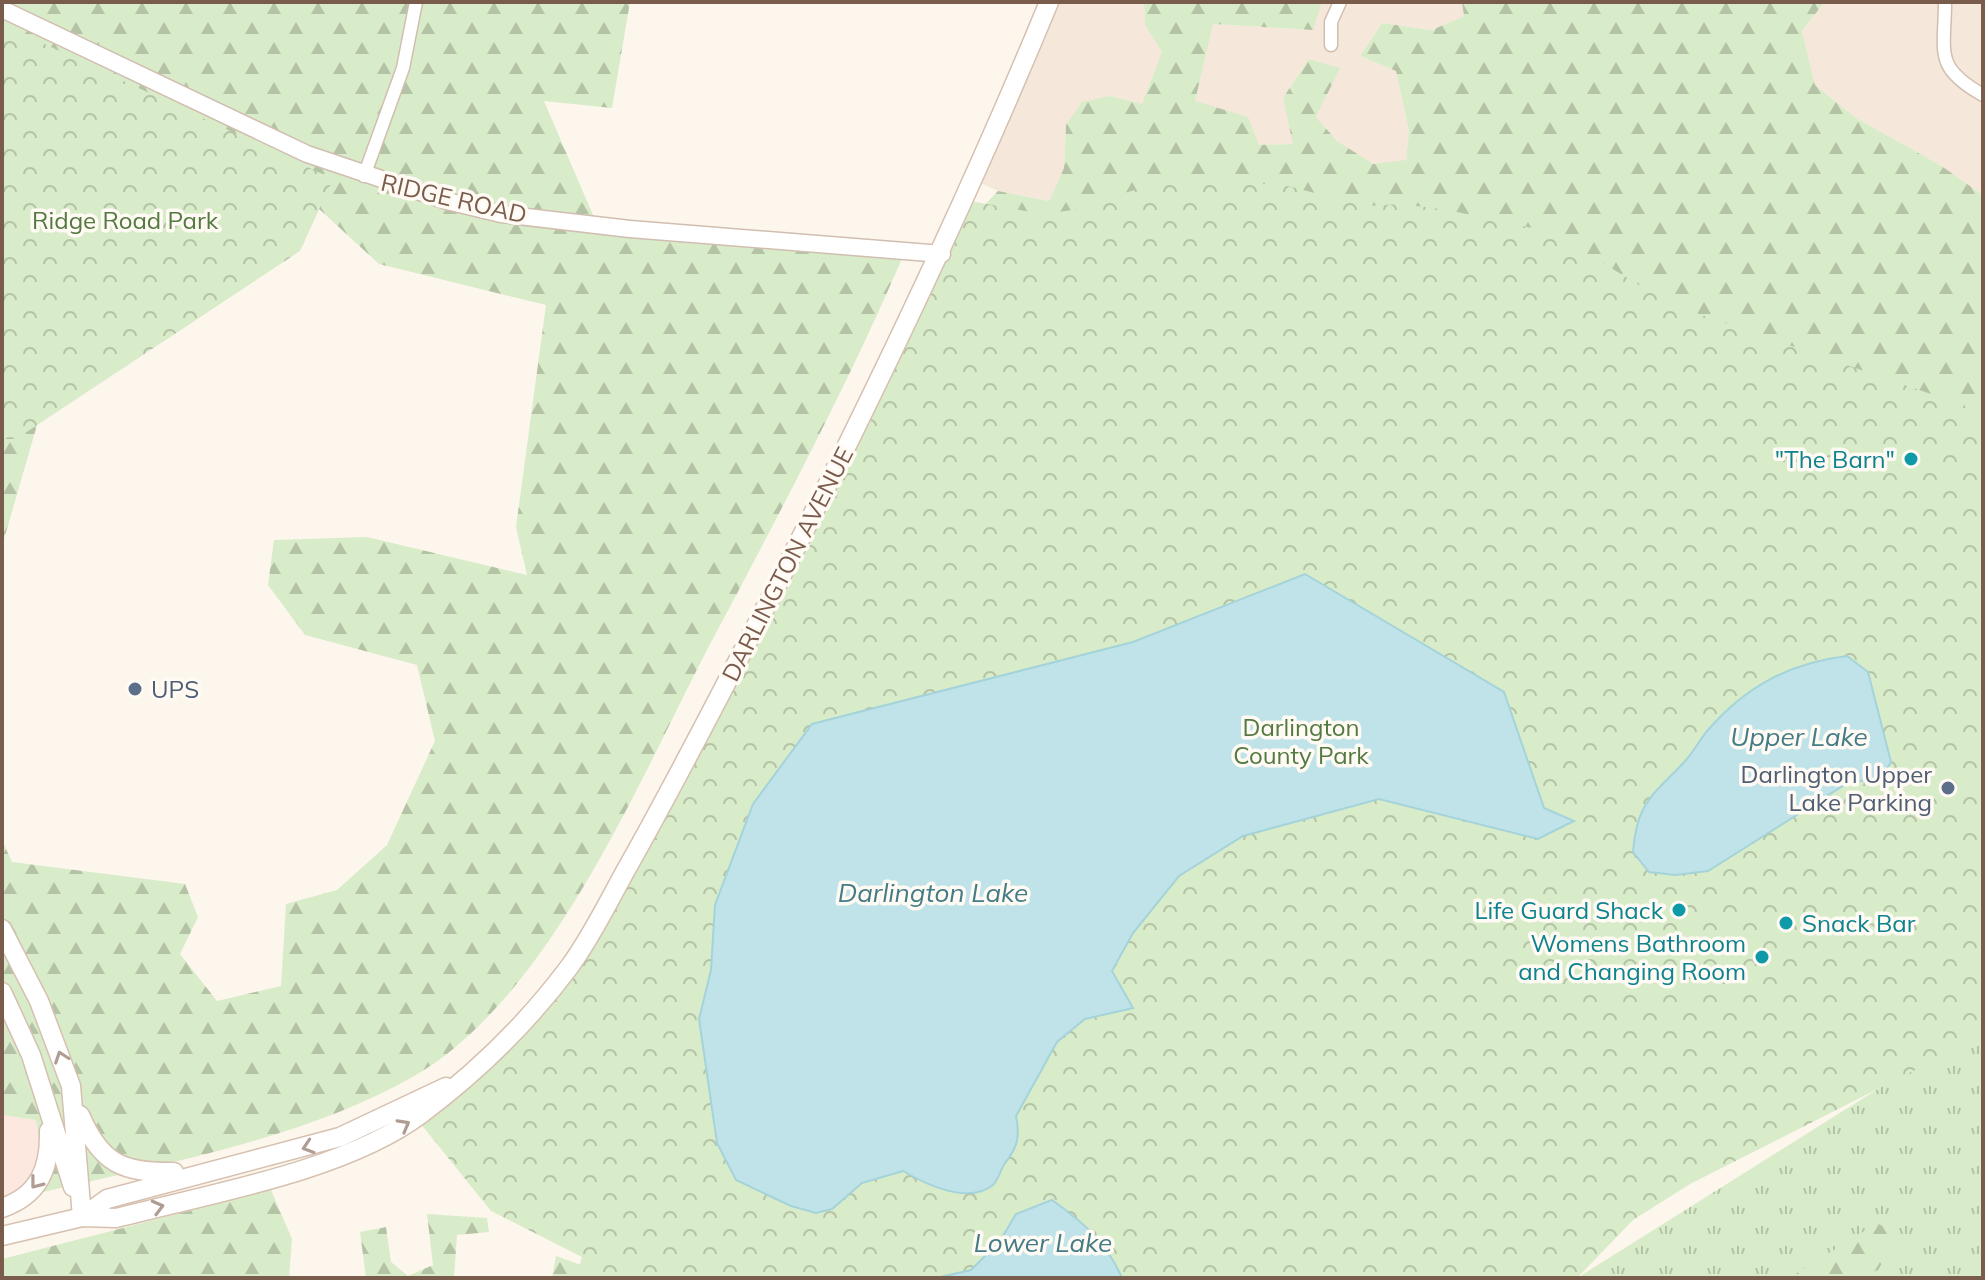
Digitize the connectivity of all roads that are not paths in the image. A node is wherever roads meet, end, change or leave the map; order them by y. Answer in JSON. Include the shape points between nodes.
{"nodes":[{"id":1,"x":416,"y":2,"type":"edge"},
{"id":2,"x":1049,"y":2,"type":"edge"},
{"id":3,"x":1340,"y":2,"type":"edge"},
{"id":4,"x":1945,"y":2,"type":"edge"},
{"id":5,"x":2,"y":9,"type":"edge"},
{"id":6,"x":1331,"y":45,"type":"dead end"},
{"id":7,"x":1983,"y":95,"type":"edge"},
{"id":8,"x":364,"y":176,"type":"junction"},
{"id":9,"x":942,"y":254,"type":"junction"},
{"id":10,"x":2,"y":929,"type":"edge"},
{"id":11,"x":2,"y":992,"type":"edge"},
{"id":12,"x":31,"y":1055,"type":"junction"},
{"id":13,"x":457,"y":1083,"type":"junction"},
{"id":14,"x":75,"y":1103,"type":"junction"},
{"id":15,"x":201,"y":1172,"type":"junction"},
{"id":16,"x":2,"y":1208,"type":"edge"},
{"id":17,"x":82,"y":1217,"type":"junction"},
{"id":18,"x":2,"y":1236,"type":"edge"}],
"edges":[{"from":1,"to":8,"type":"street","via":[[403,68]]},
{"from":2,"to":9,"type":"main road","name":"DARLINGTON AVENUE"},
{"from":3,"to":6,"type":"street","via":[[1331,22]]},
{"from":4,"to":7,"type":"street","via":[[1945,62],[1960,82]]},
{"from":5,"to":8,"type":"street","name":"RIDGE ROAD"},
{"from":8,"to":9,"type":"street","name":"RIDGE ROAD","via":[[501,214]]},
{"from":9,"to":13,"type":"main road","name":"DARLINGTON AVENUE","via":[[707,722],[593,932],[552,990]]},
{"from":14,"to":10,"type":"main road","one_way":true,"via":[[39,1001]]},
{"from":11,"to":12,"type":"main road"},
{"from":12,"to":16,"type":"main road","one_way":true,"via":[[49,1128],[47,1167],[19,1202]]},
{"from":12,"to":17,"type":"main road"},
{"from":13,"to":15,"type":"main road","name":"DARLINGTON AVENUE","one_way":true,"via":[[340,1137]]},
{"from":17,"to":13,"type":"main road","name":"DARLINGTON AVENUE","one_way":true,"via":[[116,1218],[328,1161],[407,1123]]},
{"from":14,"to":15,"type":"main road","via":[[99,1150],[125,1170]]},
{"from":14,"to":17,"type":"main road"},
{"from":15,"to":17,"type":"main road","name":"DARLINGTON AVENUE","via":[[107,1199]]},
{"from":17,"to":18,"type":"main road","name":"DARLINGTON AVENUE"}]}
